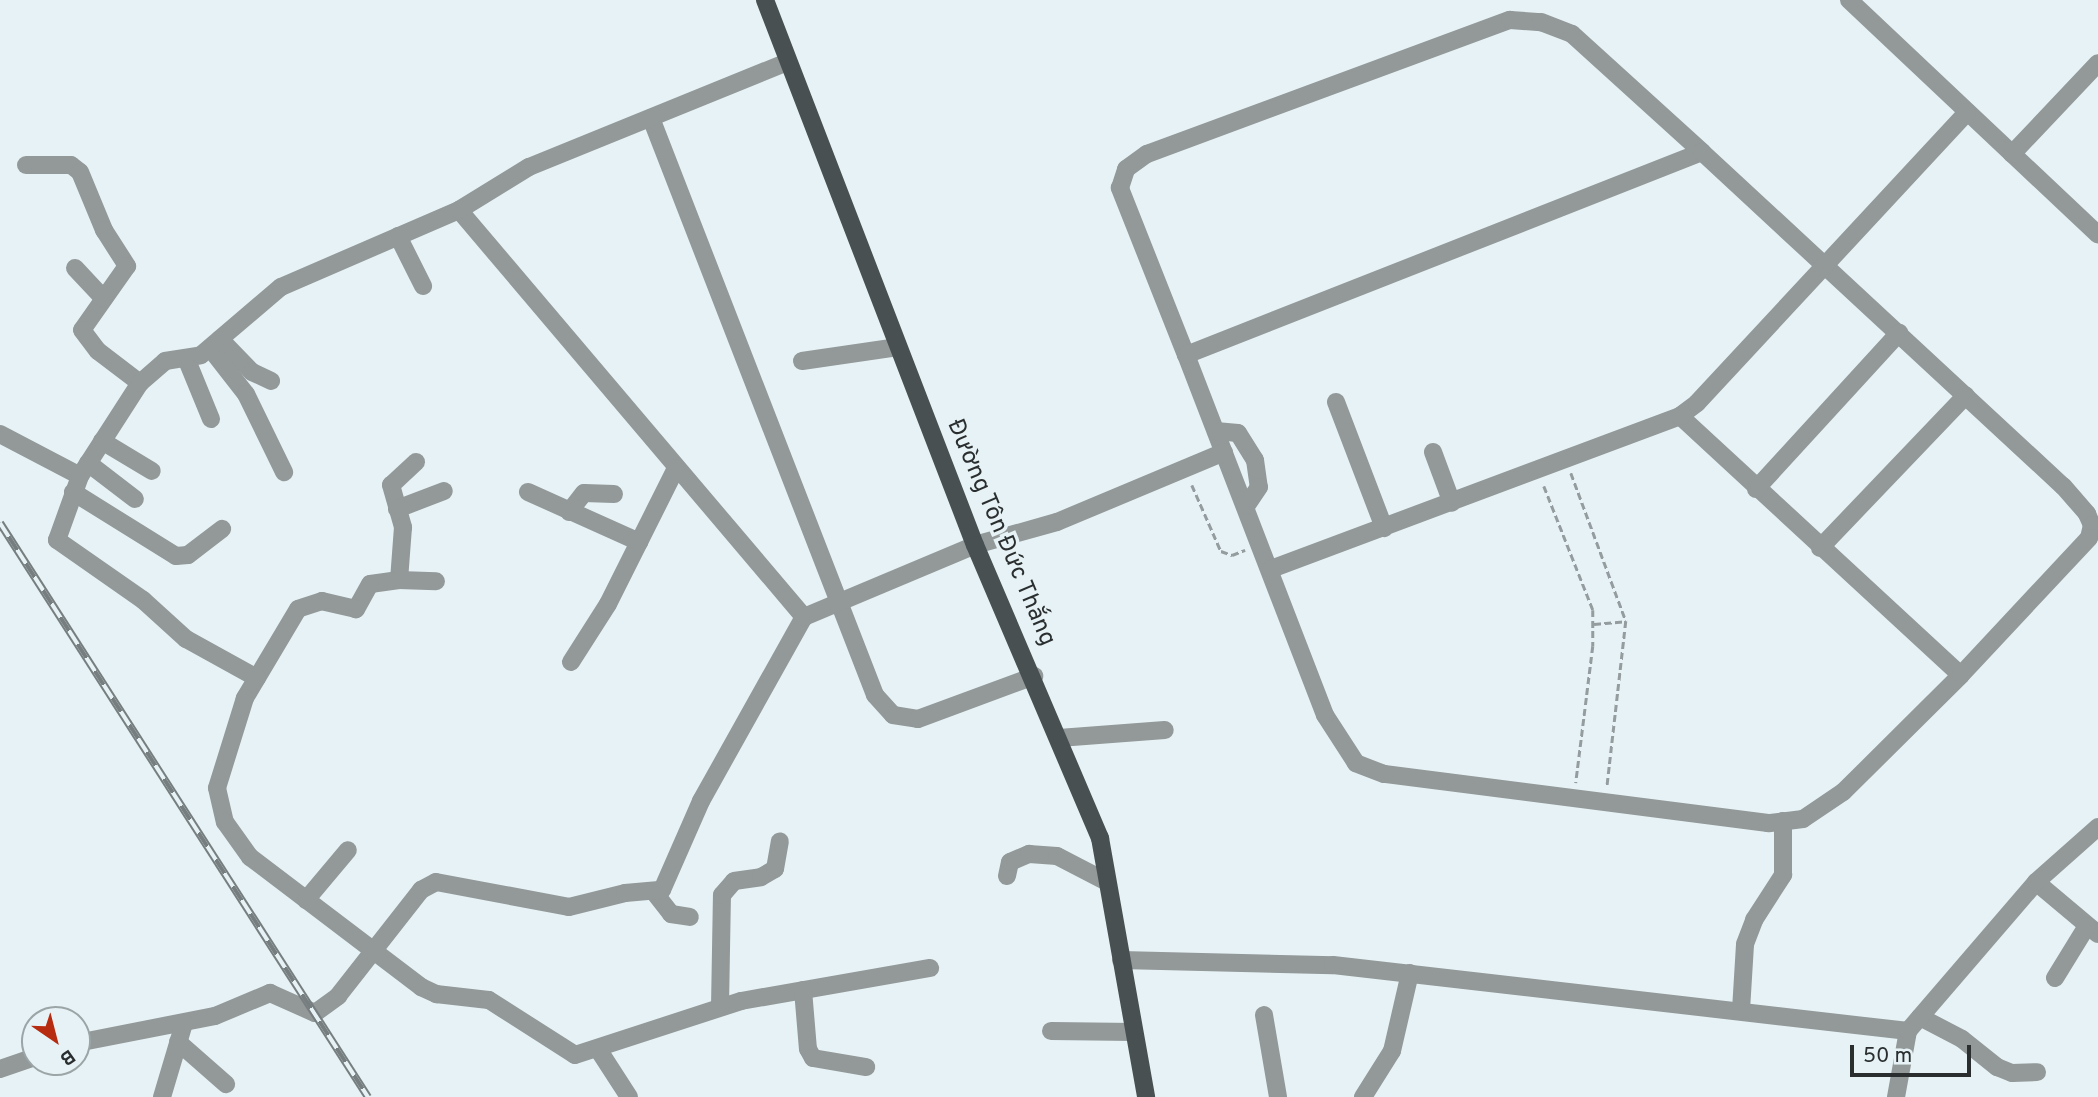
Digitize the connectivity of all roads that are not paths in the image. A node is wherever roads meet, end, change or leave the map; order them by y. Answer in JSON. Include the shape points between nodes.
{"nodes":[{"id":1,"x":765,"y":0,"type":"edge"},
{"id":2,"x":1849,"y":0,"type":"edge"},
{"id":3,"x":789,"y":62,"type":"junction"},
{"id":4,"x":2098,"y":63,"type":"edge"},
{"id":5,"x":1967,"y":112,"type":"junction"},
{"id":6,"x":650,"y":118,"type":"junction"},
{"id":7,"x":1702,"y":152,"type":"junction"},
{"id":8,"x":2012,"y":154,"type":"junction"},
{"id":9,"x":26,"y":165,"type":"dead end"},
{"id":10,"x":459,"y":210,"type":"junction"},
{"id":11,"x":398,"y":236,"type":"junction"},
{"id":12,"x":2098,"y":236,"type":"edge"},
{"id":13,"x":1823,"y":263,"type":"junction"},
{"id":14,"x":75,"y":268,"type":"dead end"},
{"id":15,"x":423,"y":286,"type":"dead end"},
{"id":16,"x":104,"y":299,"type":"junction"},
{"id":17,"x":1899,"y":333,"type":"junction"},
{"id":18,"x":215,"y":343,"type":"junction"},
{"id":19,"x":898,"y":347,"type":"junction"},
{"id":20,"x":1186,"y":355,"type":"junction"},
{"id":21,"x":186,"y":358,"type":"junction"},
{"id":22,"x":802,"y":361,"type":"dead end"},
{"id":23,"x":271,"y":382,"type":"dead end"},
{"id":24,"x":140,"y":383,"type":"junction"},
{"id":25,"x":1966,"y":395,"type":"junction"},
{"id":26,"x":1336,"y":402,"type":"dead end"},
{"id":27,"x":1680,"y":416,"type":"junction"},
{"id":28,"x":211,"y":419,"type":"dead end"},
{"id":29,"x":1216,"y":430,"type":"junction"},
{"id":30,"x":0,"y":433,"type":"edge"},
{"id":31,"x":102,"y":441,"type":"junction"},
{"id":32,"x":1224,"y":452,"type":"junction"},
{"id":33,"x":1433,"y":452,"type":"dead end"},
{"id":34,"x":416,"y":462,"type":"dead end"},
{"id":35,"x":676,"y":468,"type":"junction"},
{"id":36,"x":152,"y":471,"type":"dead end"},
{"id":37,"x":284,"y":472,"type":"dead end"},
{"id":38,"x":80,"y":477,"type":"junction"},
{"id":39,"x":1756,"y":489,"type":"junction"},
{"id":40,"x":444,"y":491,"type":"dead end"},
{"id":41,"x":528,"y":492,"type":"dead end"},
{"id":42,"x":614,"y":494,"type":"dead end"},
{"id":43,"x":135,"y":499,"type":"dead end"},
{"id":44,"x":1452,"y":503,"type":"junction"},
{"id":45,"x":1246,"y":506,"type":"junction"},
{"id":46,"x":397,"y":509,"type":"junction"},
{"id":47,"x":569,"y":512,"type":"junction"},
{"id":48,"x":1384,"y":528,"type":"junction"},
{"id":49,"x":222,"y":529,"type":"dead end"},
{"id":50,"x":639,"y":542,"type":"junction"},
{"id":51,"x":975,"y":545,"type":"junction"},
{"id":52,"x":1820,"y":548,"type":"junction"},
{"id":53,"x":1271,"y":569,"type":"junction"},
{"id":54,"x":400,"y":580,"type":"junction"},
{"id":55,"x":436,"y":581,"type":"dead end"},
{"id":56,"x":837,"y":604,"type":"junction"},
{"id":57,"x":804,"y":617,"type":"junction"},
{"id":58,"x":571,"y":662,"type":"dead end"},
{"id":59,"x":1961,"y":675,"type":"junction"},
{"id":60,"x":1034,"y":676,"type":"junction"},
{"id":61,"x":257,"y":678,"type":"junction"},
{"id":62,"x":1165,"y":730,"type":"dead end"},
{"id":63,"x":1059,"y":738,"type":"junction"},
{"id":64,"x":1783,"y":821,"type":"junction"},
{"id":65,"x":2098,"y":827,"type":"edge"},
{"id":66,"x":780,"y":841,"type":"dead end"},
{"id":67,"x":348,"y":850,"type":"dead end"},
{"id":68,"x":1007,"y":876,"type":"dead end"},
{"id":69,"x":1107,"y":882,"type":"junction"},
{"id":70,"x":2036,"y":882,"type":"junction"},
{"id":71,"x":654,"y":892,"type":"junction"},
{"id":72,"x":306,"y":900,"type":"junction"},
{"id":73,"x":690,"y":917,"type":"dead end"},
{"id":74,"x":2093,"y":930,"type":"edge"},
{"id":75,"x":376,"y":951,"type":"junction"},
{"id":76,"x":1121,"y":960,"type":"junction"},
{"id":77,"x":930,"y":968,"type":"dead end"},
{"id":78,"x":1410,"y":973,"type":"junction"},
{"id":79,"x":2055,"y":978,"type":"dead end"},
{"id":80,"x":803,"y":990,"type":"junction"},
{"id":81,"x":720,"y":1007,"type":"junction"},
{"id":82,"x":1741,"y":1010,"type":"junction"},
{"id":83,"x":1264,"y":1015,"type":"dead end"},
{"id":84,"x":1920,"y":1017,"type":"junction"},
{"id":85,"x":184,"y":1023,"type":"junction"},
{"id":86,"x":1051,"y":1031,"type":"dead end"},
{"id":87,"x":1908,"y":1031,"type":"junction"},
{"id":88,"x":1134,"y":1032,"type":"junction"},
{"id":89,"x":91,"y":1040,"type":"edge"},
{"id":90,"x":178,"y":1042,"type":"junction"},
{"id":91,"x":598,"y":1049,"type":"junction"},
{"id":92,"x":21,"y":1062,"type":"edge"},
{"id":93,"x":866,"y":1067,"type":"dead end"},
{"id":94,"x":0,"y":1069,"type":"edge"},
{"id":95,"x":2037,"y":1072,"type":"dead end"},
{"id":96,"x":226,"y":1084,"type":"dead end"},
{"id":97,"x":162,"y":1097,"type":"edge"},
{"id":98,"x":629,"y":1097,"type":"edge"},
{"id":99,"x":1146,"y":1097,"type":"edge"},
{"id":100,"x":1278,"y":1097,"type":"edge"},
{"id":101,"x":1363,"y":1097,"type":"edge"},
{"id":102,"x":1896,"y":1097,"type":"edge"}],
"edges":[{"from":1,"to":3,"type":"main road","name":"Đường Tôn Đức Thắng"},
{"from":2,"to":5,"type":"street"},
{"from":3,"to":6,"type":"street"},
{"from":3,"to":19,"type":"main road","name":"Đường Tôn Đức Thắng"},
{"from":4,"to":8,"type":"street"},
{"from":5,"to":8,"type":"street"},
{"from":5,"to":13,"type":"street"},
{"from":6,"to":10,"type":"street","via":[[528,167]]},
{"from":6,"to":56,"type":"street"},
{"from":7,"to":13,"type":"street"},
{"from":7,"to":20,"type":"street"},
{"from":7,"to":20,"type":"street","via":[[1572,34],[1541,22],[1510,20],[1147,154],[1126,169],[1120,188]]},
{"from":8,"to":12,"type":"street"},
{"from":9,"to":16,"type":"street","via":[[71,164],[80,172],[104,230],[127,266]]},
{"from":10,"to":11,"type":"street"},
{"from":10,"to":35,"type":"street"},
{"from":11,"to":15,"type":"street"},
{"from":11,"to":18,"type":"street","via":[[281,287]]},
{"from":13,"to":17,"type":"street"},
{"from":13,"to":27,"type":"street","via":[[1697,403]]},
{"from":14,"to":16,"type":"street"},
{"from":16,"to":24,"type":"street","via":[[82,327],[83,334]]},
{"from":17,"to":25,"type":"street"},
{"from":17,"to":39,"type":"street"},
{"from":18,"to":21,"type":"street"},
{"from":18,"to":23,"type":"street"},
{"from":18,"to":37,"type":"street"},
{"from":19,"to":22,"type":"street"},
{"from":19,"to":51,"type":"main road","name":"Đường Tôn Đức Thắng"},
{"from":20,"to":29,"type":"street"},
{"from":21,"to":24,"type":"street","via":[[165,360]]},
{"from":21,"to":28,"type":"street"},
{"from":24,"to":31,"type":"street"},
{"from":25,"to":52,"type":"street"},
{"from":25,"to":59,"type":"street","via":[[2063,486],[2092,524],[2089,538],[2068,565]]},
{"from":26,"to":48,"type":"street"},
{"from":27,"to":39,"type":"street"},
{"from":27,"to":44,"type":"street"},
{"from":29,"to":32,"type":"street"},
{"from":29,"to":45,"type":"street","via":[[1238,433],[1255,460],[1259,487]]},
{"from":30,"to":38,"type":"street"},
{"from":31,"to":36,"type":"street"},
{"from":31,"to":38,"type":"street"},
{"from":32,"to":45,"type":"street"},
{"from":32,"to":51,"type":"street","via":[[1058,522]]},
{"from":33,"to":44,"type":"street"},
{"from":34,"to":46,"type":"street","via":[[390,485]]},
{"from":35,"to":50,"type":"street"},
{"from":35,"to":57,"type":"street"},
{"from":38,"to":43,"type":"street"},
{"from":38,"to":49,"type":"street","via":[[176,556],[188,555]]},
{"from":38,"to":61,"type":"street","via":[[56,533],[61,545],[143,600],[196,646]]},
{"from":39,"to":52,"type":"street"},
{"from":40,"to":46,"type":"street"},
{"from":41,"to":47,"type":"street"},
{"from":42,"to":47,"type":"street","via":[[584,493]]},
{"from":44,"to":48,"type":"street"},
{"from":45,"to":53,"type":"street"},
{"from":46,"to":54,"type":"street","via":[[402,527]]},
{"from":47,"to":50,"type":"street"},
{"from":48,"to":53,"type":"street"},
{"from":50,"to":58,"type":"street"},
{"from":51,"to":56,"type":"street"},
{"from":51,"to":60,"type":"main road","name":"Đường Tôn Đức Thắng"},
{"from":52,"to":59,"type":"street"},
{"from":53,"to":64,"type":"street","via":[[1325,715],[1356,762],[1384,774]]},
{"from":54,"to":55,"type":"street"},
{"from":54,"to":61,"type":"street","via":[[370,584],[356,610],[322,601],[298,609]]},
{"from":56,"to":57,"type":"street"},
{"from":56,"to":60,"type":"street","via":[[875,695],[893,715],[918,719]]},
{"from":57,"to":71,"type":"street","via":[[701,801],[668,884]]},
{"from":59,"to":64,"type":"street","via":[[1824,809],[1803,819]]},
{"from":60,"to":63,"type":"main road","name":"Đường Tôn Đức Thắng"},
{"from":61,"to":72,"type":"street","via":[[219,769],[218,805],[250,857]]},
{"from":62,"to":63,"type":"street"},
{"from":63,"to":69,"type":"main road","name":"Đường Tôn Đức Thắng","via":[[1100,838]]},
{"from":64,"to":82,"type":"street","via":[[1783,875],[1745,944]]},
{"from":65,"to":70,"type":"street"},
{"from":66,"to":81,"type":"street","via":[[775,869],[761,877],[734,881],[722,895]]},
{"from":67,"to":72,"type":"street"},
{"from":68,"to":69,"type":"street","via":[[1007,867],[1018,856],[1048,855]]},
{"from":69,"to":76,"type":"main road","name":"Đường Tôn Đức Thắng"},
{"from":70,"to":74,"type":"street"},
{"from":70,"to":84,"type":"street"},
{"from":71,"to":73,"type":"street","via":[[671,914]]},
{"from":71,"to":75,"type":"street","via":[[630,892],[569,907],[436,882],[421,890]]},
{"from":72,"to":75,"type":"street"},
{"from":74,"to":79,"type":"street"},
{"from":75,"to":85,"type":"street","via":[[338,996],[315,1013],[270,993],[215,1016]]},
{"from":75,"to":91,"type":"street","via":[[421,987],[436,994],[489,1000],[567,1052],[584,1054]]},
{"from":76,"to":78,"type":"street","via":[[1294,962]]},
{"from":76,"to":88,"type":"main road","name":"Đường Tôn Đức Thắng"},
{"from":77,"to":80,"type":"street"},
{"from":78,"to":82,"type":"street"},
{"from":78,"to":101,"type":"street","via":[[1380,1074]]},
{"from":80,"to":81,"type":"street"},
{"from":80,"to":93,"type":"street","via":[[808,1049],[813,1058]]},
{"from":81,"to":91,"type":"street"},
{"from":82,"to":87,"type":"street"},
{"from":83,"to":100,"type":"street"},
{"from":84,"to":87,"type":"street"},
{"from":84,"to":95,"type":"street","via":[[1962,1039],[1997,1067],[2012,1073]]},
{"from":85,"to":89,"type":"street"},
{"from":85,"to":90,"type":"street"},
{"from":86,"to":88,"type":"street"},
{"from":87,"to":102,"type":"street"},
{"from":88,"to":99,"type":"main road","name":"Đường Tôn Đức Thắng"},
{"from":90,"to":96,"type":"street"},
{"from":90,"to":97,"type":"street"},
{"from":91,"to":98,"type":"street"},
{"from":92,"to":94,"type":"street"}]}
